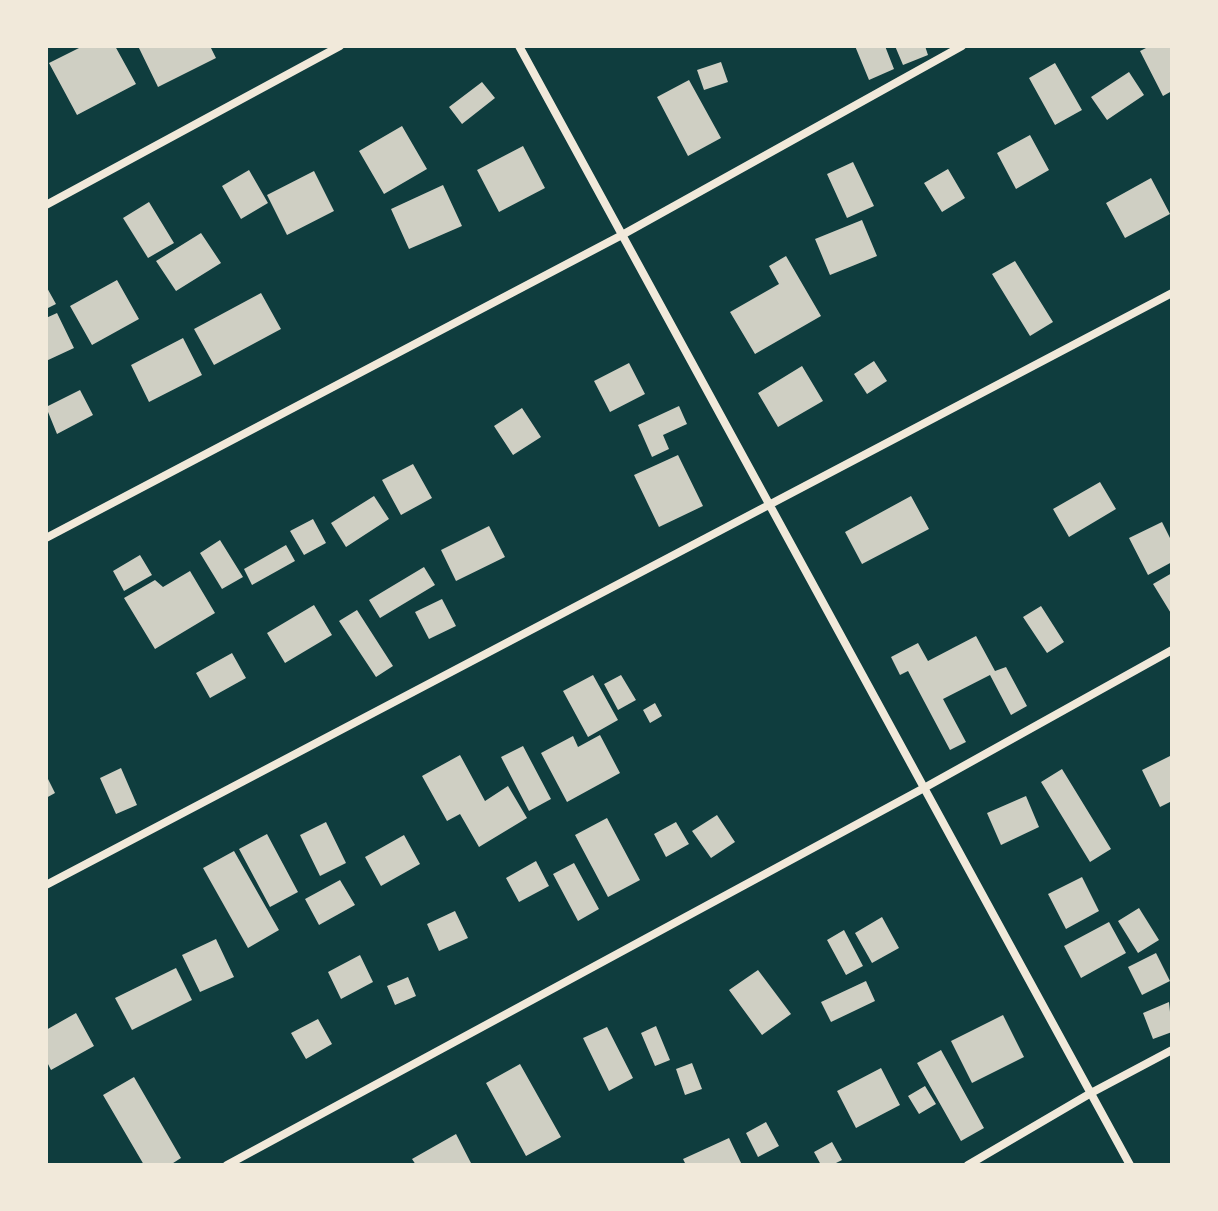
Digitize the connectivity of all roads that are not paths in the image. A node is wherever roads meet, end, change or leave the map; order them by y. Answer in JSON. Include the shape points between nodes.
{"nodes":[{"id":1,"x":340,"y":46,"type":"edge"},
{"id":2,"x":519,"y":46,"type":"edge"},
{"id":3,"x":962,"y":46,"type":"edge"},
{"id":4,"x":46,"y":205,"type":"edge"},
{"id":5,"x":622,"y":235,"type":"junction"},
{"id":6,"x":1172,"y":293,"type":"edge"},
{"id":7,"x":771,"y":506,"type":"junction"},
{"id":8,"x":46,"y":538,"type":"edge"},
{"id":9,"x":1172,"y":650,"type":"edge"},
{"id":10,"x":924,"y":788,"type":"junction"},
{"id":11,"x":46,"y":885,"type":"edge"},
{"id":12,"x":1172,"y":1050,"type":"edge"},
{"id":13,"x":1091,"y":1093,"type":"junction"},
{"id":14,"x":227,"y":1165,"type":"edge"},
{"id":15,"x":968,"y":1165,"type":"edge"},
{"id":16,"x":1130,"y":1165,"type":"edge"}],
"edges":[{"from":1,"to":4,"type":"street"},
{"from":2,"to":5,"type":"street"},
{"from":3,"to":5,"type":"street"},
{"from":5,"to":7,"type":"street"},
{"from":5,"to":8,"type":"street"},
{"from":6,"to":7,"type":"street"},
{"from":7,"to":10,"type":"street"},
{"from":7,"to":11,"type":"street"},
{"from":9,"to":10,"type":"street"},
{"from":10,"to":13,"type":"street"},
{"from":10,"to":14,"type":"street"},
{"from":12,"to":13,"type":"street"},
{"from":13,"to":15,"type":"street"},
{"from":13,"to":16,"type":"street"}]}
